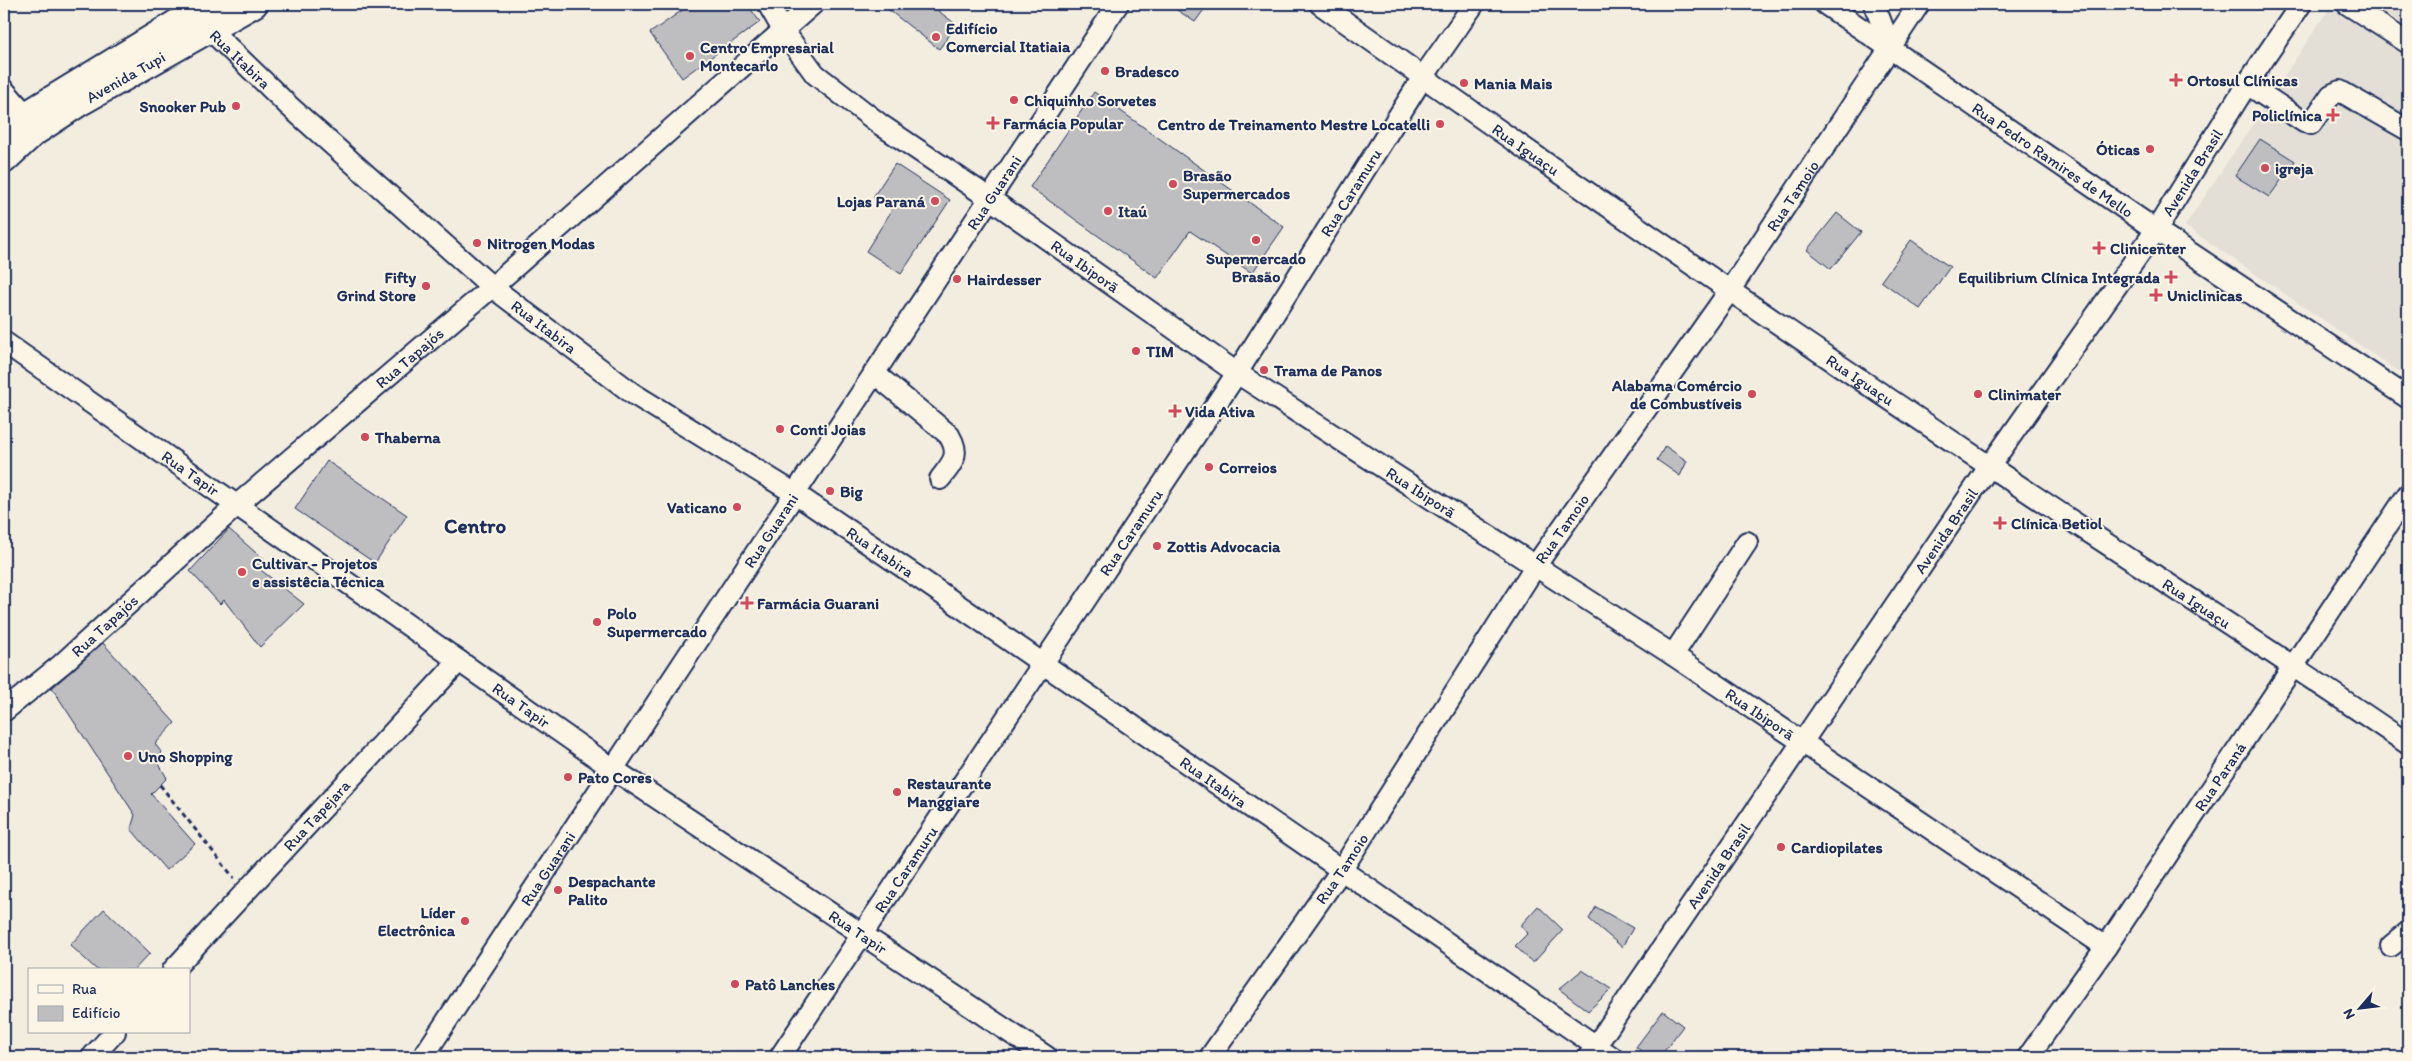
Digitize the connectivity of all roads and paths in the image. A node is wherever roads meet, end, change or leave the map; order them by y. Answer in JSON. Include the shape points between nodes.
{"nodes":[{"id":1,"x":254,"y":4,"type":"edge"},
{"id":2,"x":768,"y":4,"type":"edge"},
{"id":3,"x":813,"y":4,"type":"edge"},
{"id":4,"x":1118,"y":4,"type":"edge"},
{"id":5,"x":1320,"y":4,"type":"edge"},
{"id":6,"x":1474,"y":4,"type":"edge"},
{"id":7,"x":1825,"y":4,"type":"edge"},
{"id":8,"x":1874,"y":4,"type":"edge"},
{"id":9,"x":1919,"y":4,"type":"edge"},
{"id":10,"x":2301,"y":4,"type":"edge"},
{"id":11,"x":2346,"y":4,"type":"edge"},
{"id":12,"x":199,"y":12,"type":"edge"},
{"id":13,"x":782,"y":30,"type":"junction"},
{"id":14,"x":2408,"y":43,"type":"edge"},
{"id":15,"x":1891,"y":48,"type":"junction"},
{"id":16,"x":1423,"y":77,"type":"junction"},
{"id":17,"x":2247,"y":84,"type":"junction"},
{"id":18,"x":4,"y":90,"type":"edge"},
{"id":19,"x":26,"y":115,"type":"junction"},
{"id":20,"x":2408,"y":130,"type":"edge"},
{"id":21,"x":4,"y":133,"type":"edge"},
{"id":22,"x":4,"y":160,"type":"edge"},
{"id":23,"x":989,"y":198,"type":"junction"},
{"id":24,"x":2156,"y":230,"type":"junction"},
{"id":25,"x":492,"y":287,"type":"junction"},
{"id":26,"x":1730,"y":290,"type":"junction"},
{"id":27,"x":4,"y":342,"type":"edge"},
{"id":28,"x":874,"y":373,"type":"junction"},
{"id":29,"x":1237,"y":373,"type":"junction"},
{"id":30,"x":2408,"y":398,"type":"edge"},
{"id":31,"x":1990,"y":466,"type":"junction"},
{"id":32,"x":940,"y":479,"type":"dead end"},
{"id":33,"x":794,"y":494,"type":"junction"},
{"id":34,"x":2408,"y":494,"type":"edge"},
{"id":35,"x":238,"y":504,"type":"junction"},
{"id":36,"x":1747,"y":542,"type":"dead end"},
{"id":37,"x":1536,"y":565,"type":"junction"},
{"id":38,"x":1673,"y":655,"type":"junction"},
{"id":39,"x":459,"y":661,"type":"junction"},
{"id":40,"x":1042,"y":662,"type":"junction"},
{"id":41,"x":2294,"y":666,"type":"junction"},
{"id":42,"x":4,"y":712,"type":"edge"},
{"id":43,"x":1803,"y":742,"type":"junction"},
{"id":44,"x":2408,"y":744,"type":"edge"},
{"id":45,"x":612,"y":768,"type":"junction"},
{"id":46,"x":160,"y":785,"type":"dead end"},
{"id":47,"x":1342,"y":869,"type":"junction"},
{"id":48,"x":246,"y":892,"type":"junction"},
{"id":49,"x":2408,"y":932,"type":"edge"},
{"id":50,"x":861,"y":935,"type":"junction"},
{"id":51,"x":2106,"y":946,"type":"junction"},
{"id":52,"x":2390,"y":946,"type":"dead end"},
{"id":53,"x":175,"y":968,"type":"edge"},
{"id":54,"x":113,"y":1034,"type":"edge"},
{"id":55,"x":1591,"y":1052,"type":"edge"},
{"id":56,"x":92,"y":1057,"type":"edge"},
{"id":57,"x":423,"y":1057,"type":"edge"},
{"id":58,"x":780,"y":1057,"type":"edge"},
{"id":59,"x":1047,"y":1057,"type":"edge"},
{"id":60,"x":1210,"y":1057,"type":"edge"},
{"id":61,"x":1612,"y":1057,"type":"edge"},
{"id":62,"x":2028,"y":1057,"type":"edge"}],
"edges":[{"from":1,"to":12,"type":"main road","name":"Avenida Tupi"},
{"from":2,"to":13,"type":"street","name":"Rua Ibiporã"},
{"from":3,"to":13,"type":"street","name":"Rua Tapajós"},
{"from":4,"to":23,"type":"street","name":"Rua Guarani"},
{"from":5,"to":16,"type":"street","name":"Rua Iguaçu"},
{"from":6,"to":16,"type":"street","name":"Rua Caramuru"},
{"from":7,"to":15,"type":"street","name":"Rua Pedro Ramires de Mello"},
{"from":8,"to":15,"type":"street"},
{"from":9,"to":15,"type":"street","name":"Rua Tamoio"},
{"from":10,"to":17,"type":"street","name":"Avenida Brasil"},
{"from":11,"to":14,"type":"street"},
{"from":12,"to":19,"type":"main road","name":"Avenida Tupi"},
{"from":12,"to":22,"type":"main road","name":"Avenida Tupi","via":[[79,103],[32,134]]},
{"from":12,"to":25,"type":"street","name":"Rua Itabira","via":[[289,106]]},
{"from":13,"to":23,"type":"street","name":"Rua Ibiporã","via":[[815,74],[881,125]]},
{"from":13,"to":25,"type":"street","name":"Rua Tapajós"},
{"from":15,"to":24,"type":"street","name":"Rua Pedro Ramires de Mello"},
{"from":15,"to":26,"type":"street","name":"Rua Tamoio"},
{"from":16,"to":26,"type":"street","name":"Rua Iguaçu"},
{"from":16,"to":29,"type":"street","name":"Rua Caramuru"},
{"from":17,"to":20,"type":"street","via":[[2304,122],[2311,124],[2331,95],[2340,91]]},
{"from":17,"to":24,"type":"street","name":"Avenida Brasil"},
{"from":18,"to":19,"type":"street"},
{"from":19,"to":21,"type":"main road","name":"Avenida Tupi"},
{"from":23,"to":28,"type":"street","name":"Rua Guarani"},
{"from":23,"to":29,"type":"street","name":"Rua Ibiporã"},
{"from":24,"to":30,"type":"street","name":"Rua Pedro Ramires de Mello"},
{"from":24,"to":31,"type":"street","name":"Avenida Brasil"},
{"from":25,"to":33,"type":"street","name":"Rua Itabira","via":[[632,393]]},
{"from":25,"to":35,"type":"street","name":"Rua Tapajós"},
{"from":26,"to":31,"type":"street","name":"Rua Iguaçu"},
{"from":26,"to":37,"type":"street","name":"Rua Tamoio"},
{"from":27,"to":35,"type":"street","name":"Rua Tapir"},
{"from":28,"to":32,"type":"street","via":[[949,435],[956,446],[954,460]]},
{"from":28,"to":33,"type":"street","name":"Rua Guarani"},
{"from":29,"to":37,"type":"street","name":"Rua Ibiporã"},
{"from":29,"to":40,"type":"street","name":"Rua Caramuru"},
{"from":31,"to":41,"type":"street","name":"Rua Iguaçu"},
{"from":31,"to":43,"type":"street","name":"Avenida Brasil"},
{"from":33,"to":40,"type":"street","name":"Rua Itabira"},
{"from":33,"to":45,"type":"street","name":"Rua Guarani"},
{"from":34,"to":41,"type":"street","name":"Rua Paraná"},
{"from":35,"to":39,"type":"street","name":"Rua Tapir"},
{"from":35,"to":42,"type":"street","name":"Rua Tapajós","via":[[62,664]]},
{"from":36,"to":38,"type":"street"},
{"from":37,"to":38,"type":"street","name":"Rua Ibiporã"},
{"from":37,"to":47,"type":"street","name":"Rua Tamoio"},
{"from":38,"to":43,"type":"street","name":"Rua Ibiporã"},
{"from":39,"to":45,"type":"street","name":"Rua Tapir"},
{"from":39,"to":48,"type":"street","name":"Rua Tapejara"},
{"from":40,"to":47,"type":"street","name":"Rua Itabira"},
{"from":40,"to":50,"type":"street","name":"Rua Caramuru"},
{"from":41,"to":44,"type":"street","name":"Rua Iguaçu"},
{"from":41,"to":51,"type":"street","name":"Rua Paraná"},
{"from":43,"to":51,"type":"street","name":"Rua Ibiporã"},
{"from":43,"to":55,"type":"street","name":"Avenida Brasil"},
{"from":45,"to":50,"type":"street","name":"Rua Tapir"},
{"from":45,"to":57,"type":"street","name":"Rua Guarani"},
{"from":46,"to":48,"type":"path"},
{"from":47,"to":55,"type":"street","name":"Rua Itabira"},
{"from":47,"to":60,"type":"street","name":"Rua Tamoio"},
{"from":48,"to":53,"type":"street","name":"Rua Tapejara"},
{"from":49,"to":52,"type":"street"},
{"from":50,"to":58,"type":"street","name":"Rua Caramuru"},
{"from":50,"to":59,"type":"street","name":"Rua Tapir"},
{"from":51,"to":62,"type":"street","name":"Rua Paraná"},
{"from":54,"to":56,"type":"street"},
{"from":55,"to":61,"type":"street","name":"Rua Itabira"}]}
